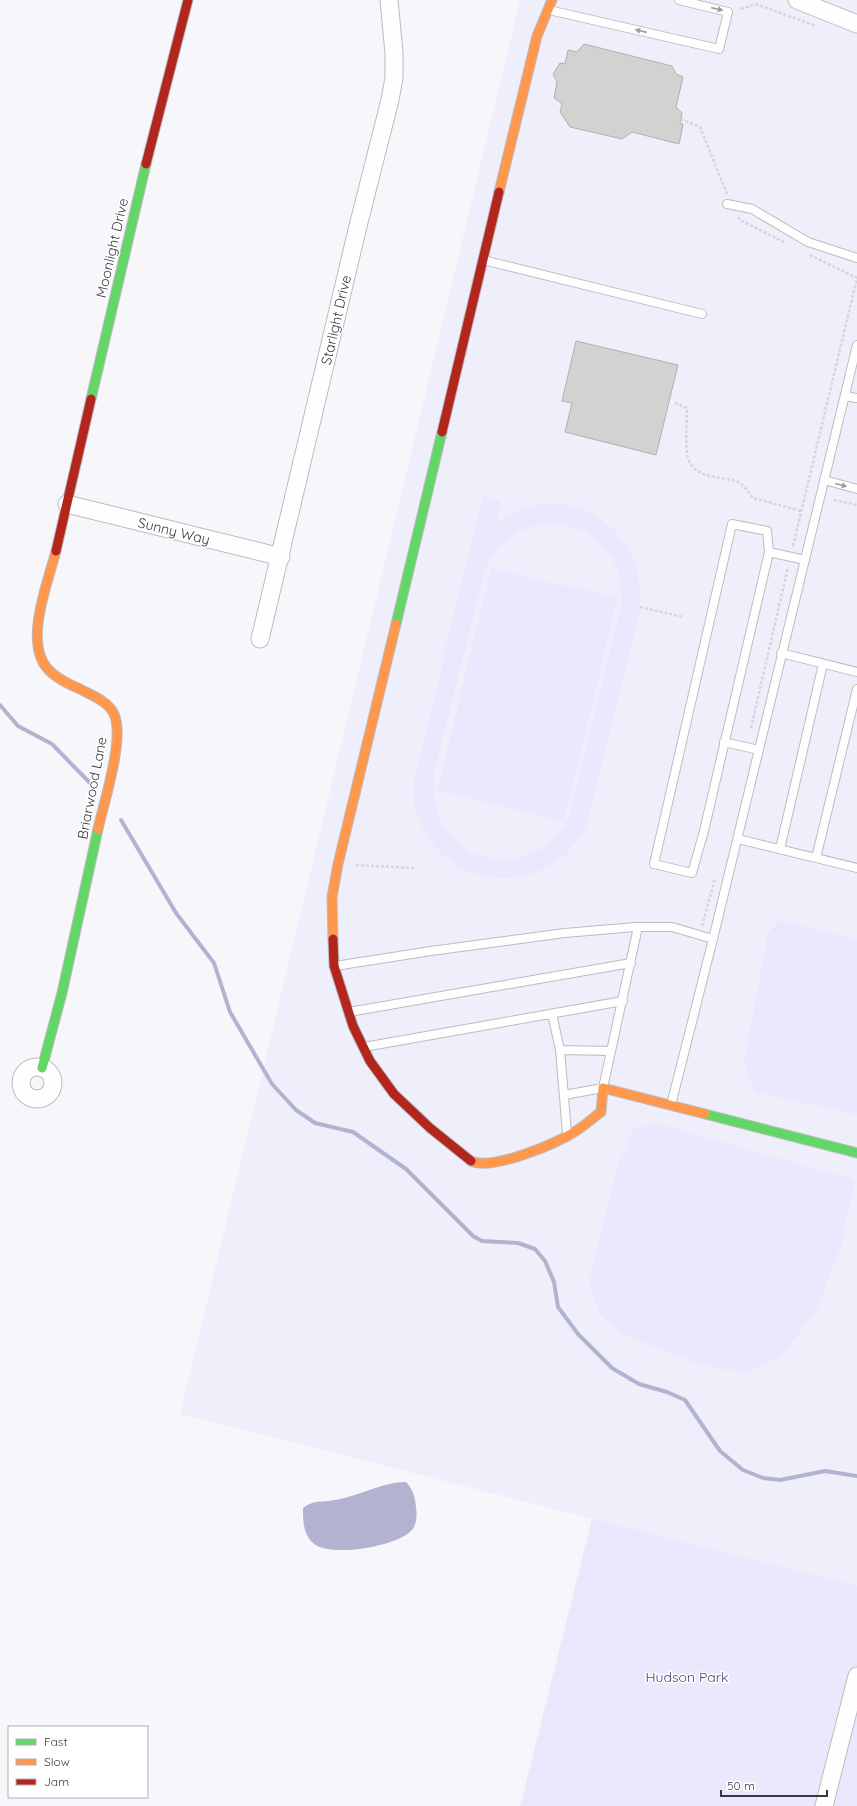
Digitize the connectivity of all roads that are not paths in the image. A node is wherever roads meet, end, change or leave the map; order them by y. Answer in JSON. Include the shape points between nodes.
{"nodes":[{"id":1,"x":188,"y":0,"type":"edge"},
{"id":2,"x":389,"y":0,"type":"edge"},
{"id":3,"x":552,"y":0,"type":"edge"},
{"id":4,"x":679,"y":0,"type":"edge"},
{"id":5,"x":797,"y":0,"type":"edge"},
{"id":6,"x":548,"y":10,"type":"junction"},
{"id":7,"x":857,"y":24,"type":"edge"},
{"id":8,"x":729,"y":204,"type":"road end"},
{"id":9,"x":857,"y":258,"type":"edge"},
{"id":10,"x":483,"y":260,"type":"junction"},
{"id":11,"x":702,"y":314,"type":"dead end"},
{"id":12,"x":857,"y":345,"type":"edge"},
{"id":13,"x":845,"y":396,"type":"junction"},
{"id":14,"x":857,"y":398,"type":"edge"},
{"id":15,"x":824,"y":480,"type":"junction"},
{"id":16,"x":857,"y":489,"type":"edge"},
{"id":17,"x":68,"y":504,"type":"junction"},
{"id":18,"x":769,"y":552,"type":"junction"},
{"id":19,"x":281,"y":557,"type":"junction"},
{"id":20,"x":805,"y":560,"type":"junction"},
{"id":21,"x":260,"y":639,"type":"dead end"},
{"id":22,"x":781,"y":653,"type":"junction"},
{"id":23,"x":823,"y":664,"type":"junction"},
{"id":24,"x":857,"y":672,"type":"edge"},
{"id":25,"x":857,"y":689,"type":"edge"},
{"id":26,"x":724,"y":742,"type":"junction"},
{"id":27,"x":759,"y":750,"type":"junction"},
{"id":28,"x":738,"y":839,"type":"junction"},
{"id":29,"x":780,"y":849,"type":"junction"},
{"id":30,"x":816,"y":858,"type":"junction"},
{"id":31,"x":857,"y":868,"type":"edge"},
{"id":32,"x":638,"y":927,"type":"junction"},
{"id":33,"x":713,"y":939,"type":"junction"},
{"id":34,"x":631,"y":963,"type":"junction"},
{"id":35,"x":334,"y":966,"type":"junction"},
{"id":36,"x":622,"y":1001,"type":"junction"},
{"id":37,"x":348,"y":1012,"type":"junction"},
{"id":38,"x":552,"y":1014,"type":"junction"},
{"id":39,"x":364,"y":1048,"type":"junction"},
{"id":40,"x":560,"y":1050,"type":"junction"},
{"id":41,"x":611,"y":1051,"type":"junction"},
{"id":42,"x":42,"y":1068,"type":"dead end"},
{"id":43,"x":603,"y":1088,"type":"junction"},
{"id":44,"x":564,"y":1095,"type":"junction"},
{"id":45,"x":671,"y":1106,"type":"junction"},
{"id":46,"x":568,"y":1134,"type":"junction"},
{"id":47,"x":857,"y":1153,"type":"edge"},
{"id":48,"x":857,"y":1676,"type":"edge"},
{"id":49,"x":824,"y":1806,"type":"edge"}],
"edges":[{"from":1,"to":17,"type":"street","name":"Moonlight Drive","via":[[153,132]]},
{"from":2,"to":19,"type":"street","name":"Starlight Drive","via":[[394,53],[394,78],[390,100]]},
{"from":3,"to":6,"type":"street"},
{"from":4,"to":6,"type":"lane","one_way":true,"via":[[728,12],[719,49]]},
{"from":5,"to":7,"type":"street"},
{"from":6,"to":10,"type":"street","via":[[537,36]]},
{"from":8,"to":9,"type":"lane","via":[[752,209],[808,242]]},
{"from":10,"to":11,"type":"lane"},
{"from":10,"to":35,"type":"street","via":[[338,864],[332,898]]},
{"from":12,"to":13,"type":"lane"},
{"from":13,"to":14,"type":"lane"},
{"from":13,"to":15,"type":"lane"},
{"from":15,"to":16,"type":"lane","one_way":true},
{"from":15,"to":20,"type":"lane"},
{"from":17,"to":19,"type":"street","name":"Sunny Way"},
{"from":17,"to":42,"type":"street","name":"Briarwood Lane","via":[[38,622],[36,638],[39,658],[55,677],[102,700],[113,713],[118,740],[62,994]]},
{"from":18,"to":20,"type":"lane"},
{"from":18,"to":26,"type":"lane"},
{"from":18,"to":26,"type":"lane","via":[[767,531],[732,524],[654,864],[692,873]]},
{"from":19,"to":21,"type":"street","name":"Starlight Drive"},
{"from":20,"to":22,"type":"lane"},
{"from":22,"to":23,"type":"lane"},
{"from":22,"to":27,"type":"lane"},
{"from":23,"to":24,"type":"lane"},
{"from":23,"to":29,"type":"lane"},
{"from":25,"to":30,"type":"lane"},
{"from":26,"to":27,"type":"lane"},
{"from":27,"to":28,"type":"lane"},
{"from":28,"to":29,"type":"lane"},
{"from":28,"to":33,"type":"lane"},
{"from":29,"to":30,"type":"lane"},
{"from":30,"to":31,"type":"lane"},
{"from":32,"to":33,"type":"lane","via":[[672,927]]},
{"from":32,"to":34,"type":"lane"},
{"from":32,"to":35,"type":"lane","via":[[557,934]]},
{"from":33,"to":45,"type":"lane"},
{"from":34,"to":36,"type":"lane"},
{"from":34,"to":37,"type":"lane"},
{"from":35,"to":37,"type":"street"},
{"from":36,"to":38,"type":"lane"},
{"from":36,"to":41,"type":"lane"},
{"from":37,"to":39,"type":"street"},
{"from":38,"to":39,"type":"lane"},
{"from":38,"to":40,"type":"lane"},
{"from":39,"to":46,"type":"street","via":[[370,1061],[394,1094],[430,1128],[473,1162],[502,1161],[523,1155]]},
{"from":40,"to":41,"type":"lane"},
{"from":40,"to":44,"type":"lane"},
{"from":41,"to":43,"type":"lane"},
{"from":43,"to":44,"type":"lane"},
{"from":43,"to":45,"type":"street"},
{"from":43,"to":46,"type":"street","via":[[601,1112]]},
{"from":44,"to":46,"type":"lane"},
{"from":45,"to":47,"type":"street"},
{"from":48,"to":49,"type":"street"}]}
